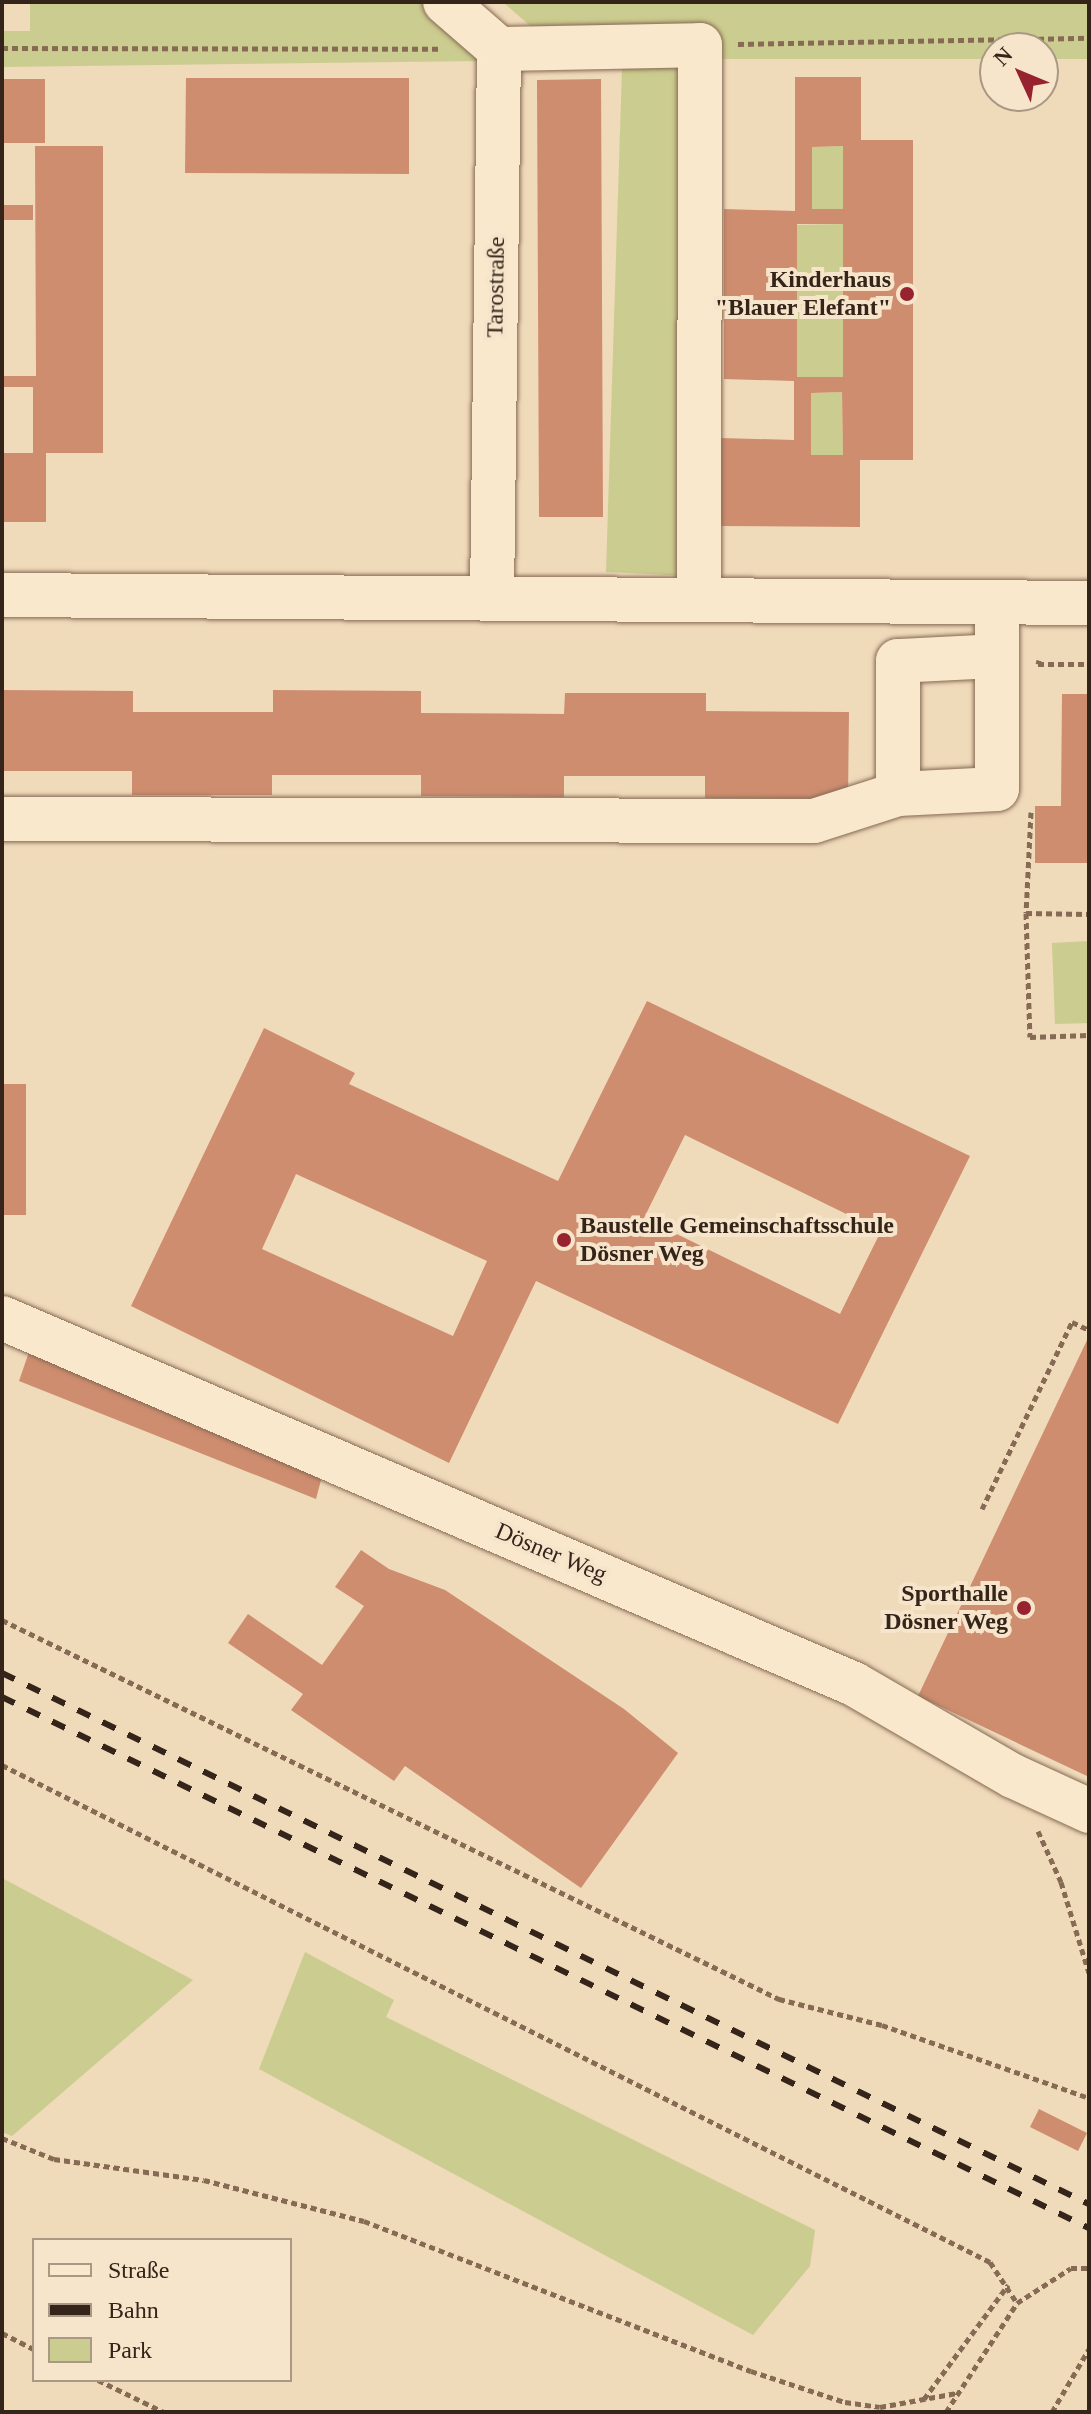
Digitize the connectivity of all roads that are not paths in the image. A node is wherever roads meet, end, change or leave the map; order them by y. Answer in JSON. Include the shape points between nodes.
{"nodes":[{"id":1,"x":445,"y":2,"type":"edge"},
{"id":2,"x":499,"y":49,"type":"junction"},
{"id":3,"x":2,"y":595,"type":"edge"},
{"id":4,"x":492,"y":595,"type":"junction"},
{"id":5,"x":699,"y":600,"type":"junction"},
{"id":6,"x":997,"y":602,"type":"junction"},
{"id":7,"x":1089,"y":603,"type":"edge"},
{"id":8,"x":1018,"y":660,"type":"junction"},
{"id":9,"x":898,"y":794,"type":"junction"},
{"id":10,"x":2,"y":819,"type":"edge"},
{"id":11,"x":2,"y":1318,"type":"edge"},
{"id":12,"x":1089,"y":1811,"type":"edge"}],
"edges":[{"from":1,"to":2,"type":"street"},
{"from":2,"to":4,"type":"street","name":"Tarostraße"},
{"from":2,"to":5,"type":"street","via":[[700,45]]},
{"from":3,"to":4,"type":"street"},
{"from":4,"to":5,"type":"street"},
{"from":5,"to":6,"type":"street"},
{"from":6,"to":7,"type":"street"},
{"from":6,"to":8,"type":"street"},
{"from":8,"to":9,"type":"street","via":[[997,789]]},
{"from":8,"to":9,"type":"street","via":[[898,661]]},
{"from":9,"to":10,"type":"street","via":[[814,821]]},
{"from":11,"to":12,"type":"street","name":"Dösner Weg","via":[[854,1684],[1013,1776]]}]}
